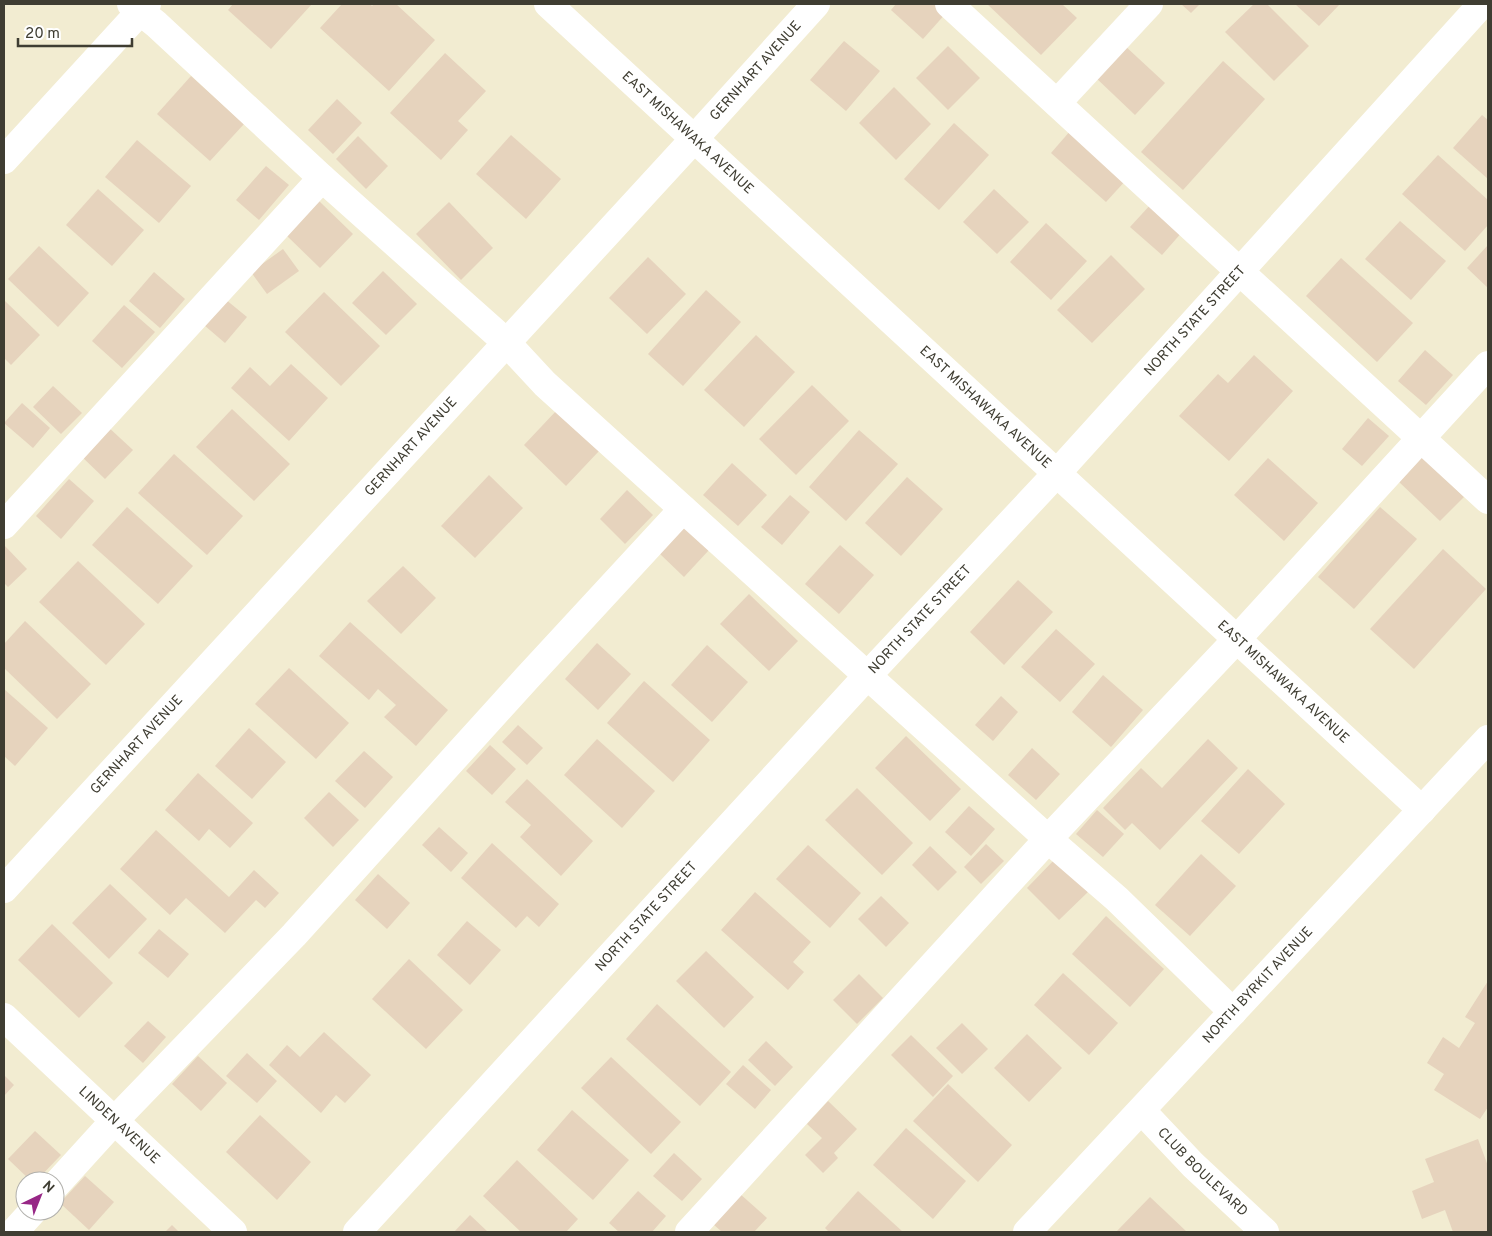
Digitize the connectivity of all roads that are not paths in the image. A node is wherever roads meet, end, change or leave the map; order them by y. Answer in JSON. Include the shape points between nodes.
{"nodes":[{"id":1,"x":548,"y":4,"type":"edge"},
{"id":2,"x":816,"y":4,"type":"edge"},
{"id":3,"x":949,"y":4,"type":"edge"},
{"id":4,"x":1149,"y":4,"type":"edge"},
{"id":5,"x":1482,"y":4,"type":"edge"},
{"id":6,"x":139,"y":6,"type":"edge"},
{"id":7,"x":1057,"y":103,"type":"junction"},
{"id":8,"x":694,"y":138,"type":"junction"},
{"id":9,"x":4,"y":160,"type":"edge"},
{"id":10,"x":322,"y":178,"type":"junction"},
{"id":11,"x":1240,"y":272,"type":"junction"},
{"id":12,"x":506,"y":342,"type":"junction"},
{"id":13,"x":1488,"y":365,"type":"edge"},
{"id":14,"x":1421,"y":438,"type":"junction"},
{"id":15,"x":1058,"y":473,"type":"junction"},
{"id":16,"x":1488,"y":500,"type":"edge"},
{"id":17,"x":683,"y":509,"type":"junction"},
{"id":18,"x":4,"y":525,"type":"edge"},
{"id":19,"x":1238,"y":639,"type":"junction"},
{"id":20,"x":868,"y":675,"type":"junction"},
{"id":21,"x":1488,"y":739,"type":"edge"},
{"id":22,"x":1422,"y":810,"type":"junction"},
{"id":23,"x":1048,"y":839,"type":"junction"},
{"id":24,"x":4,"y":888,"type":"edge"},
{"id":25,"x":1233,"y":1012,"type":"junction"},
{"id":26,"x":4,"y":1017,"type":"edge"},
{"id":27,"x":1142,"y":1111,"type":"junction"},
{"id":28,"x":115,"y":1120,"type":"junction"},
{"id":29,"x":65,"y":1175,"type":"edge"},
{"id":30,"x":24,"y":1221,"type":"edge"},
{"id":31,"x":14,"y":1232,"type":"edge"},
{"id":32,"x":233,"y":1232,"type":"edge"},
{"id":33,"x":357,"y":1232,"type":"edge"},
{"id":34,"x":689,"y":1232,"type":"edge"},
{"id":35,"x":1027,"y":1232,"type":"edge"},
{"id":36,"x":1264,"y":1232,"type":"edge"}],
"edges":[{"from":1,"to":8,"type":"street","name":"EAST MISHAWAKA AVENUE"},
{"from":2,"to":8,"type":"street","name":"GERNHART AVENUE"},
{"from":3,"to":7,"type":"street"},
{"from":4,"to":7,"type":"street"},
{"from":5,"to":11,"type":"street","name":"NORTH STATE STREET"},
{"from":6,"to":9,"type":"street"},
{"from":6,"to":10,"type":"street"},
{"from":7,"to":11,"type":"street"},
{"from":8,"to":12,"type":"street","name":"GERNHART AVENUE"},
{"from":8,"to":15,"type":"street","name":"EAST MISHAWAKA AVENUE"},
{"from":10,"to":12,"type":"street"},
{"from":10,"to":18,"type":"street"},
{"from":11,"to":14,"type":"street"},
{"from":11,"to":15,"type":"street","name":"NORTH STATE STREET"},
{"from":12,"to":17,"type":"street","via":[[546,384]]},
{"from":12,"to":24,"type":"street","name":"GERNHART AVENUE"},
{"from":13,"to":14,"type":"street"},
{"from":14,"to":16,"type":"street"},
{"from":14,"to":19,"type":"street"},
{"from":15,"to":19,"type":"street","name":"EAST MISHAWAKA AVENUE"},
{"from":15,"to":20,"type":"street","name":"NORTH STATE STREET"},
{"from":17,"to":20,"type":"street"},
{"from":17,"to":28,"type":"street","via":[[294,935]]},
{"from":19,"to":22,"type":"street","name":"EAST MISHAWAKA AVENUE"},
{"from":19,"to":23,"type":"street"},
{"from":20,"to":23,"type":"street"},
{"from":20,"to":33,"type":"street","name":"NORTH STATE STREET"},
{"from":21,"to":22,"type":"street","name":"NORTH BYRKIT AVENUE"},
{"from":22,"to":25,"type":"street","name":"NORTH BYRKIT AVENUE"},
{"from":23,"to":25,"type":"street","via":[[1117,899]]},
{"from":23,"to":34,"type":"street"},
{"from":25,"to":27,"type":"street","name":"NORTH BYRKIT AVENUE"},
{"from":26,"to":28,"type":"street","name":"LINDEN AVENUE"},
{"from":27,"to":35,"type":"street","name":"NORTH BYRKIT AVENUE"},
{"from":27,"to":36,"type":"street","name":"CLUB BOULEVARD"},
{"from":28,"to":29,"type":"street"},
{"from":28,"to":32,"type":"street","name":"LINDEN AVENUE"},
{"from":30,"to":31,"type":"street"}]}
